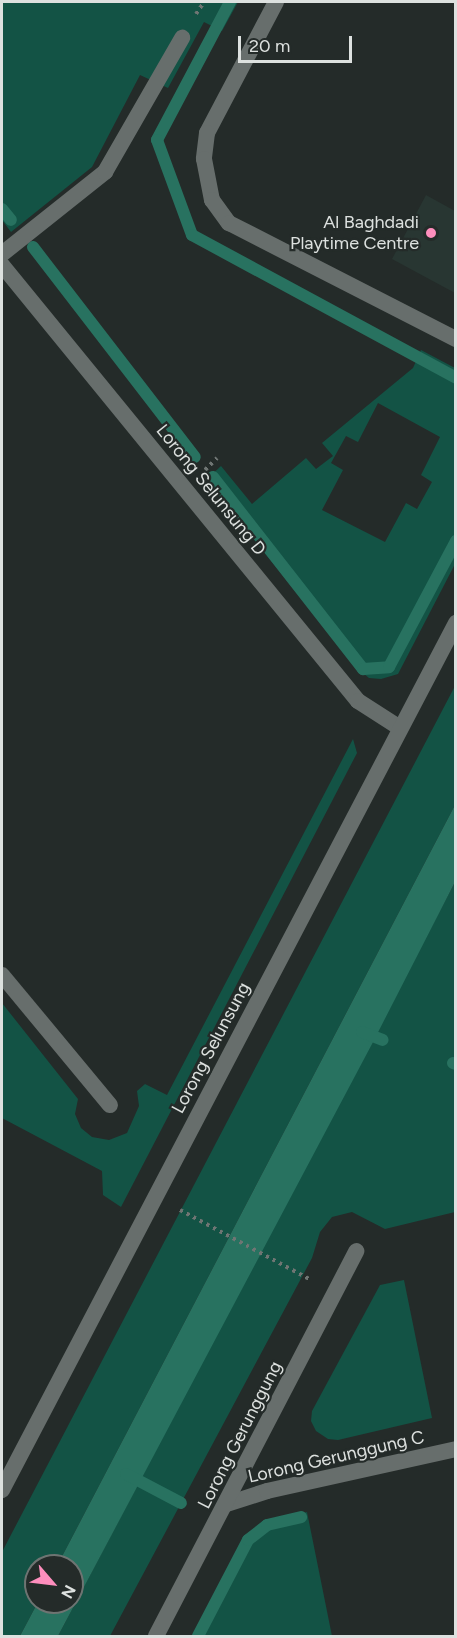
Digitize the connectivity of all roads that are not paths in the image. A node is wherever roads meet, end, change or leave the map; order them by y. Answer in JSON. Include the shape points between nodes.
{"nodes":[{"id":1,"x":276,"y":2,"type":"edge"},
{"id":2,"x":182,"y":38,"type":"dead end"},
{"id":3,"x":2,"y":254,"type":"edge"},
{"id":4,"x":2,"y":265,"type":"edge"},
{"id":5,"x":456,"y":339,"type":"edge"},
{"id":6,"x":456,"y":623,"type":"edge"},
{"id":7,"x":400,"y":728,"type":"junction"},
{"id":8,"x":2,"y":975,"type":"edge"},
{"id":9,"x":110,"y":1105,"type":"dead end"},
{"id":10,"x":356,"y":1251,"type":"dead end"},
{"id":11,"x":456,"y":1449,"type":"edge"},
{"id":12,"x":2,"y":1490,"type":"edge"},
{"id":13,"x":227,"y":1504,"type":"junction"},
{"id":14,"x":156,"y":1636,"type":"edge"}],
"edges":[{"from":1,"to":5,"type":"street","via":[[207,133],[204,159],[212,200],[229,223]]},
{"from":2,"to":3,"type":"street","via":[[105,172]]},
{"from":4,"to":7,"type":"street","name":"Lorong Selunsung D","via":[[358,700]]},
{"from":6,"to":7,"type":"street","name":"Lorong Selunsung"},
{"from":7,"to":12,"type":"street","name":"Lorong Selunsung"},
{"from":8,"to":9,"type":"street"},
{"from":10,"to":13,"type":"street","name":"Lorong Gerunggung"},
{"from":11,"to":13,"type":"street","name":"Lorong Gerunggung C","via":[[267,1491]]},
{"from":13,"to":14,"type":"street","name":"Lorong Gerunggung"}]}
